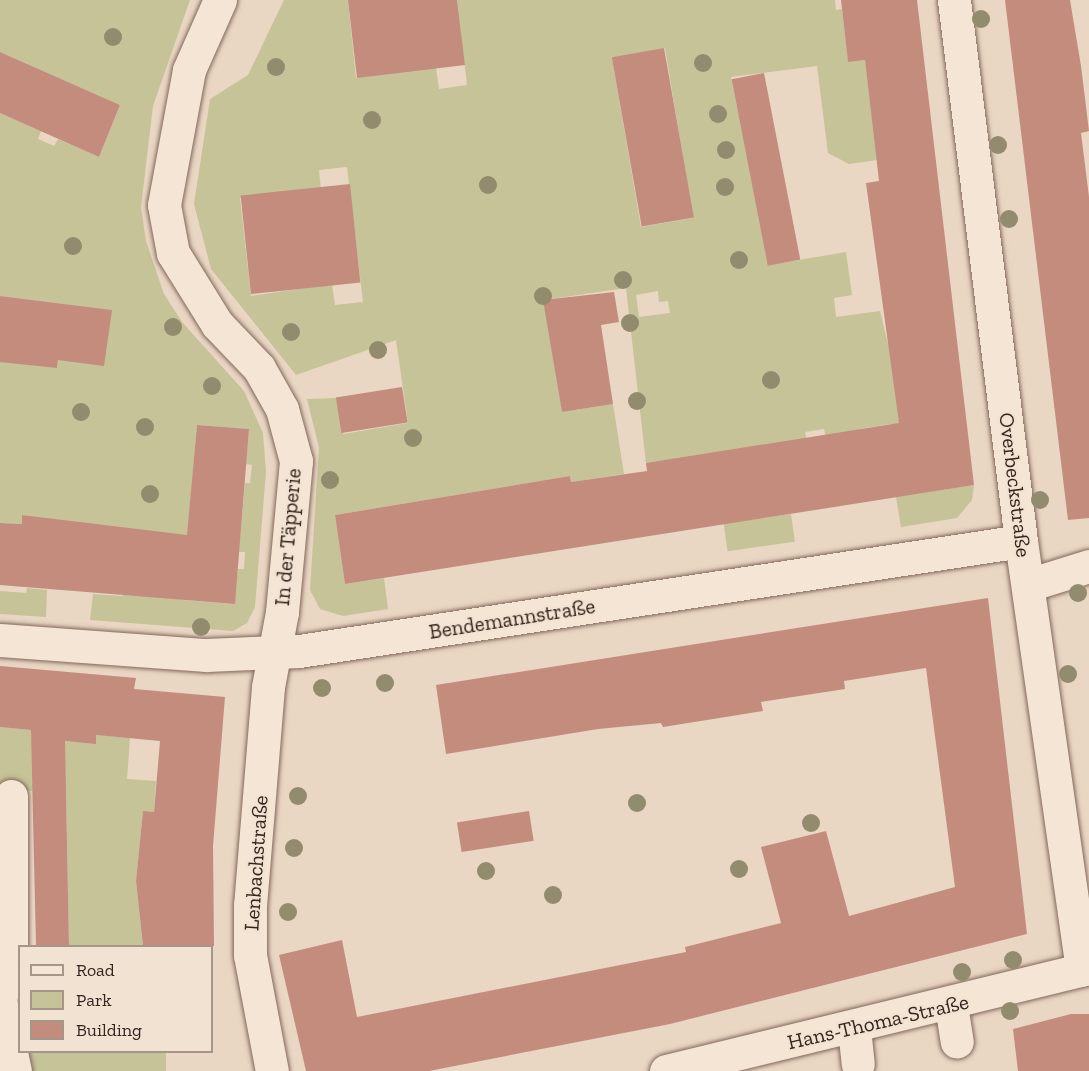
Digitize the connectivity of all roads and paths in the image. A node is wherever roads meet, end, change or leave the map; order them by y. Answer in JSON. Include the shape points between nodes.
{"nodes":[{"id":1,"x":220,"y":0,"type":"edge"},
{"id":2,"x":954,"y":0,"type":"edge"},
{"id":3,"x":1021,"y":541,"type":"junction"},
{"id":4,"x":1089,"y":566,"type":"edge"},
{"id":5,"x":1028,"y":585,"type":"junction"},
{"id":6,"x":0,"y":640,"type":"edge"},
{"id":7,"x":274,"y":654,"type":"junction"},
{"id":8,"x":10,"y":796,"type":"dead end"},
{"id":9,"x":1086,"y":969,"type":"edge"},
{"id":10,"x":0,"y":1000,"type":"edge"},
{"id":11,"x":951,"y":1005,"type":"junction"},
{"id":12,"x":854,"y":1028,"type":"junction"},
{"id":13,"x":957,"y":1042,"type":"dead end"},
{"id":14,"x":858,"y":1065,"type":"dead end"},
{"id":15,"x":15,"y":1071,"type":"edge"},
{"id":16,"x":272,"y":1071,"type":"edge"},
{"id":17,"x":666,"y":1071,"type":"edge"}],
"edges":[{"from":1,"to":7,"type":"street","name":"In der Täpperie","via":[[189,70],[164,205],[178,262],[217,324],[259,368],[291,436],[296,461]]},
{"from":2,"to":3,"type":"street","name":"Overbeckstraße"},
{"from":3,"to":5,"type":"street","name":"Overbeckstraße"},
{"from":3,"to":7,"type":"street","name":"Bendemannstraße"},
{"from":4,"to":5,"type":"street"},
{"from":5,"to":9,"type":"street","name":"Overbeckstraße"},
{"from":6,"to":7,"type":"street","name":"Bendemannstraße","via":[[206,655]]},
{"from":7,"to":16,"type":"street","name":"Lenbachstraße","via":[[250,905],[250,955]]},
{"from":8,"to":10,"type":"street","via":[[11,951]]},
{"from":9,"to":11,"type":"street","name":"Hans-Thoma-Straße"},
{"from":10,"to":15,"type":"street"},
{"from":11,"to":12,"type":"street","name":"Hans-Thoma-Straße"},
{"from":11,"to":13,"type":"street"},
{"from":12,"to":14,"type":"street"},
{"from":12,"to":17,"type":"street","name":"Hans-Thoma-Straße"}]}
